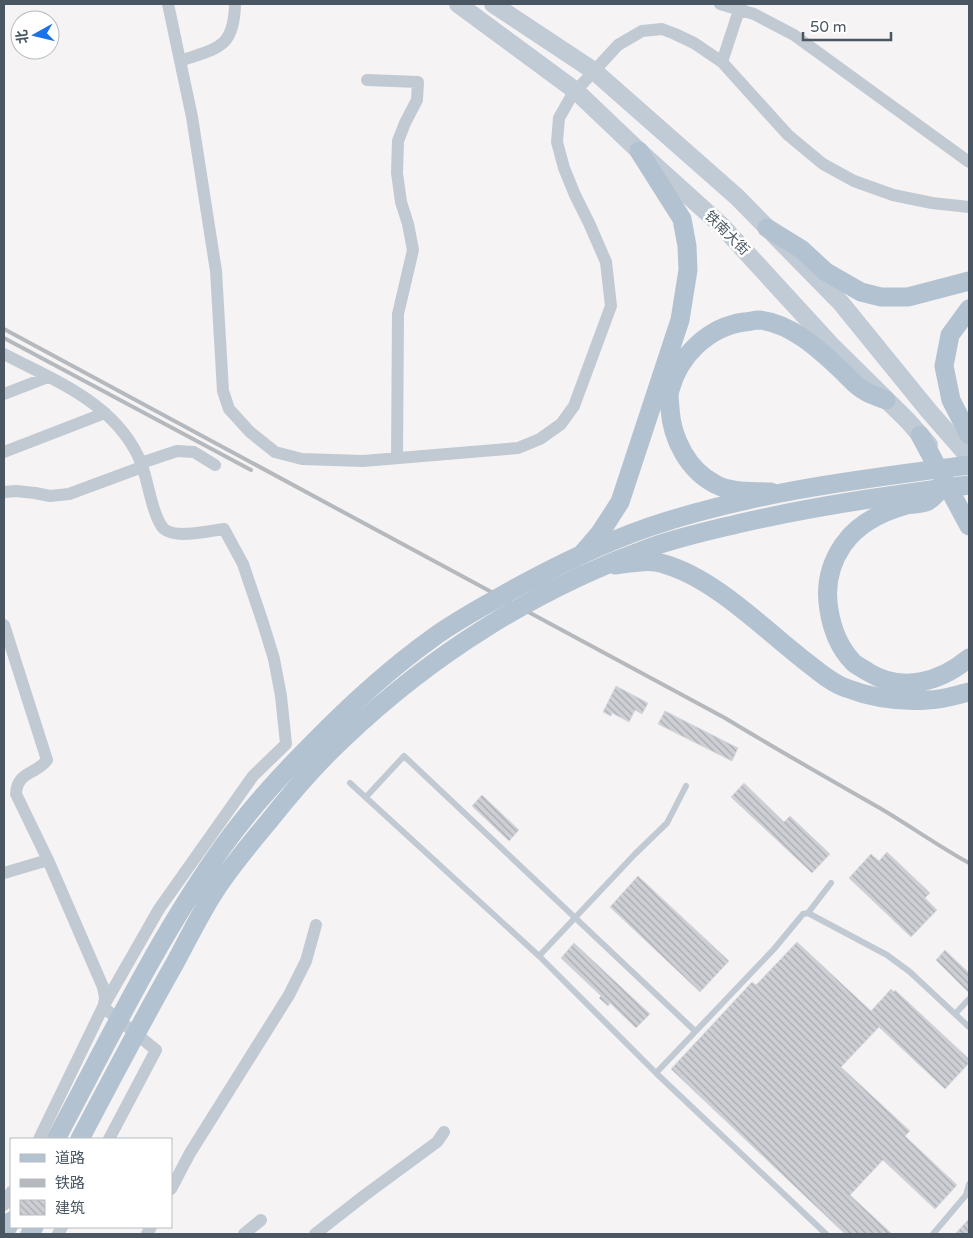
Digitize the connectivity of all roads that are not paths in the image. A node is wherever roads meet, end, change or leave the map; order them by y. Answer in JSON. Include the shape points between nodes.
{"nodes":[{"id":1,"x":168,"y":4,"type":"edge"},
{"id":2,"x":234,"y":4,"type":"edge"},
{"id":3,"x":458,"y":4,"type":"edge"},
{"id":4,"x":493,"y":4,"type":"edge"},
{"id":5,"x":720,"y":4,"type":"edge"},
{"id":6,"x":740,"y":7,"type":"edge"},
{"id":7,"x":180,"y":61,"type":"junction"},
{"id":8,"x":722,"y":62,"type":"junction"},
{"id":9,"x":594,"y":71,"type":"junction"},
{"id":10,"x":367,"y":80,"type":"dead end"},
{"id":11,"x":576,"y":91,"type":"junction"},
{"id":12,"x":639,"y":151,"type":"junction"},
{"id":13,"x":969,"y":162,"type":"edge"},
{"id":14,"x":969,"y":208,"type":"edge"},
{"id":15,"x":767,"y":228,"type":"junction"},
{"id":16,"x":969,"y":281,"type":"edge"},
{"id":17,"x":969,"y":309,"type":"edge"},
{"id":18,"x":4,"y":354,"type":"edge"},
{"id":19,"x":48,"y":377,"type":"junction"},
{"id":20,"x":4,"y":394,"type":"edge"},
{"id":21,"x":886,"y":400,"type":"junction"},
{"id":22,"x":105,"y":413,"type":"junction"},
{"id":23,"x":920,"y":435,"type":"junction"},
{"id":24,"x":969,"y":435,"type":"edge"},
{"id":25,"x":4,"y":452,"type":"edge"},
{"id":26,"x":969,"y":457,"type":"edge"},
{"id":27,"x":397,"y":458,"type":"junction"},
{"id":28,"x":142,"y":465,"type":"junction"},
{"id":29,"x":215,"y":465,"type":"dead end"},
{"id":30,"x":969,"y":465,"type":"edge"},
{"id":31,"x":969,"y":485,"type":"edge"},
{"id":32,"x":942,"y":488,"type":"junction"},
{"id":33,"x":969,"y":491,"type":"edge"},
{"id":34,"x":4,"y":492,"type":"edge"},
{"id":35,"x":790,"y":492,"type":"junction"},
{"id":36,"x":969,"y":526,"type":"edge"},
{"id":37,"x":582,"y":554,"type":"junction"},
{"id":38,"x":604,"y":567,"type":"junction"},
{"id":39,"x":4,"y":625,"type":"edge"},
{"id":40,"x":6,"y":643,"type":"edge"},
{"id":41,"x":969,"y":658,"type":"edge"},
{"id":42,"x":969,"y":692,"type":"edge"},
{"id":43,"x":350,"y":783,"type":"dead end"},
{"id":44,"x":686,"y":786,"type":"dead end"},
{"id":45,"x":366,"y":797,"type":"junction"},
{"id":46,"x":48,"y":860,"type":"junction"},
{"id":47,"x":4,"y":873,"type":"edge"},
{"id":48,"x":831,"y":883,"type":"dead end"},
{"id":49,"x":808,"y":913,"type":"junction"},
{"id":50,"x":575,"y":918,"type":"junction"},
{"id":51,"x":316,"y":924,"type":"dead end"},
{"id":52,"x":539,"y":956,"type":"junction"},
{"id":53,"x":969,"y":999,"type":"edge"},
{"id":54,"x":103,"y":1007,"type":"junction"},
{"id":55,"x":955,"y":1014,"type":"junction"},
{"id":56,"x":969,"y":1027,"type":"edge"},
{"id":57,"x":695,"y":1031,"type":"junction"},
{"id":58,"x":656,"y":1073,"type":"junction"},
{"id":59,"x":444,"y":1132,"type":"dead end"},
{"id":60,"x":39,"y":1138,"type":"edge"},
{"id":61,"x":57,"y":1138,"type":"edge"},
{"id":62,"x":81,"y":1138,"type":"edge"},
{"id":63,"x":110,"y":1138,"type":"edge"},
{"id":64,"x":969,"y":1184,"type":"edge"},
{"id":65,"x":172,"y":1187,"type":"edge"},
{"id":66,"x":10,"y":1194,"type":"edge"},
{"id":67,"x":4,"y":1205,"type":"edge"},
{"id":68,"x":261,"y":1220,"type":"dead end"},
{"id":69,"x":10,"y":1223,"type":"edge"},
{"id":70,"x":4,"y":1234,"type":"edge"},
{"id":71,"x":244,"y":1234,"type":"edge"},
{"id":72,"x":315,"y":1234,"type":"edge"},
{"id":73,"x":826,"y":1234,"type":"edge"},
{"id":74,"x":933,"y":1234,"type":"edge"}],
"edges":[{"from":1,"to":7,"type":"street"},
{"from":2,"to":7,"type":"street","via":[[229,37],[218,48]]},
{"from":3,"to":11,"type":"main road","name":"铁南大街"},
{"from":4,"to":9,"type":"main road"},
{"from":5,"to":6,"type":"street"},
{"from":6,"to":8,"type":"street"},
{"from":6,"to":13,"type":"street","via":[[794,35]]},
{"from":7,"to":27,"type":"street","via":[[216,271],[223,391],[229,409],[275,452],[302,459],[363,461]]},
{"from":8,"to":9,"type":"street","via":[[694,42],[662,29],[642,31],[618,45]]},
{"from":8,"to":14,"type":"street","via":[[788,135],[823,164],[854,181],[893,195]]},
{"from":9,"to":11,"type":"street"},
{"from":9,"to":15,"type":"main road","via":[[737,197]]},
{"from":10,"to":27,"type":"street","via":[[418,82],[417,100],[398,141],[397,173],[413,250],[398,314]]},
{"from":11,"to":12,"type":"main road","name":"铁南大街"},
{"from":11,"to":27,"type":"street","via":[[559,118],[557,142],[575,196],[606,262],[610,306],[574,406],[561,424],[540,439],[518,448]]},
{"from":12,"to":21,"type":"main road","name":"铁南大街","via":[[722,226]]},
{"from":12,"to":37,"type":"main road","via":[[682,219],[688,270],[680,320],[620,502]]},
{"from":15,"to":16,"type":"main road","via":[[801,249],[826,272],[861,292],[881,297],[908,297]]},
{"from":15,"to":26,"type":"main road","via":[[841,303]]},
{"from":17,"to":24,"type":"main road","via":[[950,335],[944,366],[951,400]]},
{"from":18,"to":19,"type":"street"},
{"from":19,"to":20,"type":"street"},
{"from":19,"to":22,"type":"street","via":[[83,396]]},
{"from":21,"to":23,"type":"main road","name":"铁南大街"},
{"from":21,"to":35,"type":"main road","bridge":true,"via":[[864,391],[818,348],[792,332],[758,320],[720,329],[691,351],[677,371],[669,392],[671,420],[678,444],[695,469],[715,485],[736,490]]},
{"from":22,"to":25,"type":"street"},
{"from":22,"to":28,"type":"street","via":[[124,432]]},
{"from":23,"to":33,"type":"main road","name":"铁南大街"},
{"from":23,"to":36,"type":"main road"},
{"from":28,"to":29,"type":"street","via":[[177,451],[194,452]]},
{"from":28,"to":34,"type":"street","via":[[69,494],[50,496]]},
{"from":28,"to":54,"type":"street","via":[[158,520],[166,530],[177,534],[224,529],[243,564],[274,659],[286,744],[253,776],[195,857],[159,909]]},
{"from":30,"to":35,"type":"main road","bridge":true},
{"from":31,"to":32,"type":"main road","bridge":true},
{"from":32,"to":38,"type":"main road","bridge":true,"via":[[794,511],[737,524],[690,535]]},
{"from":32,"to":41,"type":"main road","via":[[928,502],[896,508],[871,518],[853,532],[833,562],[827,601],[838,642],[853,662],[875,676],[904,684],[928,681],[956,669]]},
{"from":35,"to":37,"type":"main road","bridge":true,"via":[[688,516]]},
{"from":37,"to":61,"type":"main road","bridge":true,"via":[[523,583],[434,637],[345,710],[271,785],[224,845],[167,931]]},
{"from":38,"to":42,"type":"main road","bridge":true,"via":[[637,562],[664,563],[694,576],[844,688],[884,699],[929,700]]},
{"from":38,"to":62,"type":"main road","bridge":true,"via":[[534,598],[480,630],[410,681],[344,737],[310,773],[237,859],[214,892]]},
{"from":39,"to":40,"type":"street"},
{"from":40,"to":46,"type":"street","via":[[47,760],[23,776],[16,785],[16,794]]},
{"from":43,"to":45,"type":"lane"},
{"from":44,"to":50,"type":"lane","via":[[667,823]]},
{"from":45,"to":50,"type":"lane","via":[[404,756]]},
{"from":45,"to":52,"type":"lane"},
{"from":46,"to":47,"type":"street"},
{"from":46,"to":54,"type":"street","via":[[103,988]]},
{"from":48,"to":49,"type":"lane"},
{"from":49,"to":55,"type":"lane","via":[[887,955]]},
{"from":49,"to":57,"type":"lane","via":[[803,914]]},
{"from":50,"to":52,"type":"lane"},
{"from":50,"to":57,"type":"lane"},
{"from":51,"to":65,"type":"street","via":[[306,961],[290,995]]},
{"from":52,"to":58,"type":"lane"},
{"from":53,"to":55,"type":"lane"},
{"from":54,"to":60,"type":"street"},
{"from":54,"to":63,"type":"street","via":[[156,1050]]},
{"from":55,"to":56,"type":"lane"},
{"from":57,"to":58,"type":"lane"},
{"from":58,"to":73,"type":"lane"},
{"from":59,"to":72,"type":"street","via":[[437,1142]]},
{"from":64,"to":74,"type":"lane","via":[[966,1195]]},
{"from":66,"to":67,"type":"street"},
{"from":68,"to":71,"type":"street"},
{"from":69,"to":70,"type":"main road"}]}
